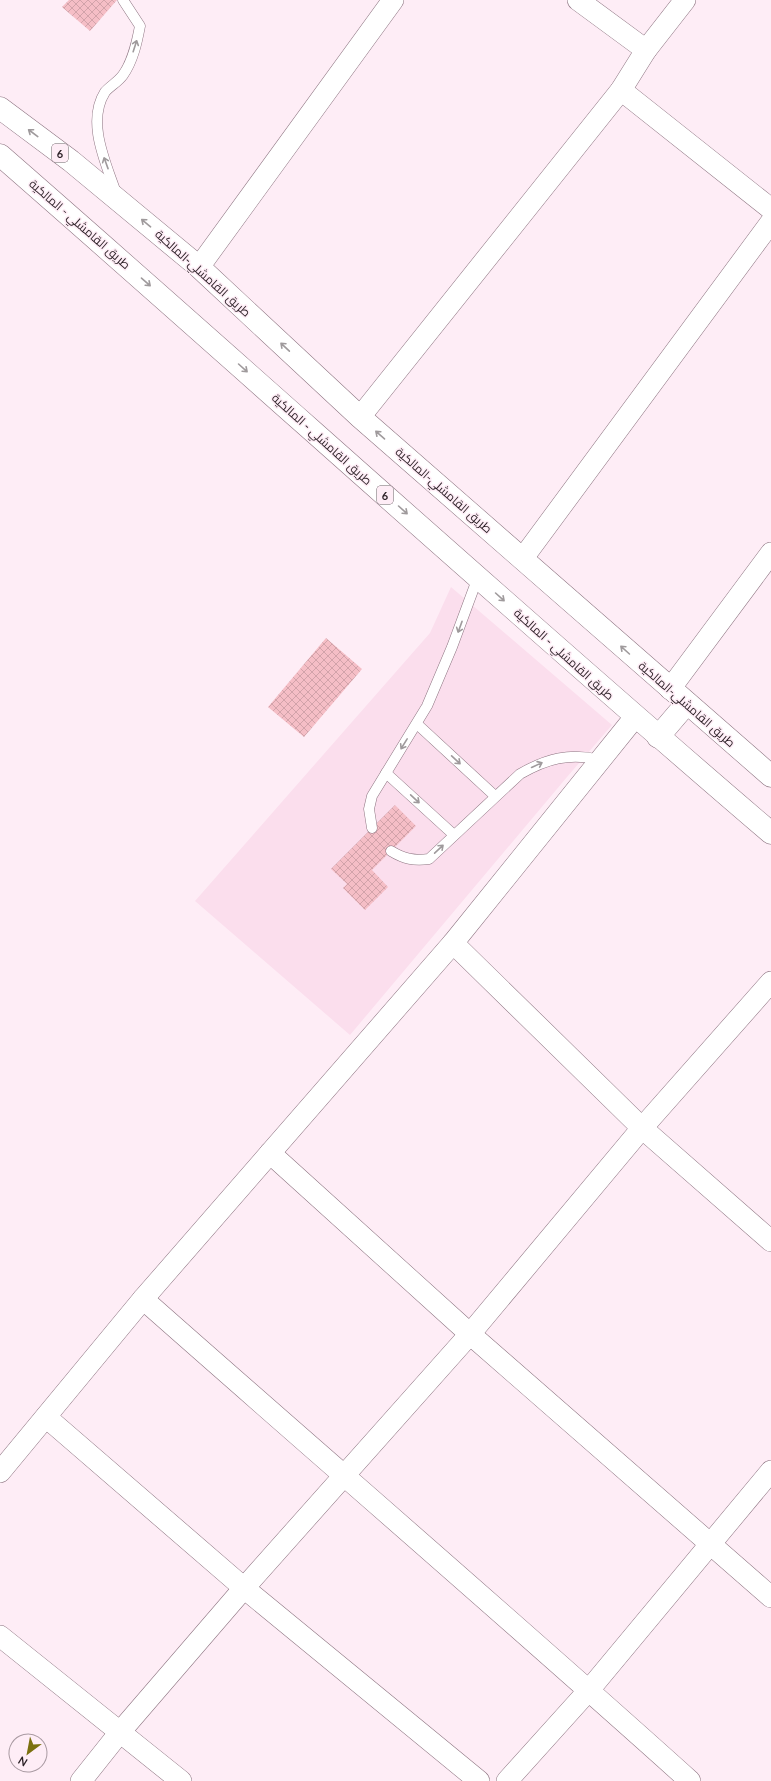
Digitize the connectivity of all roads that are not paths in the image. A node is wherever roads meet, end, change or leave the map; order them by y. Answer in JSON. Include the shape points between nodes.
{"nodes":[{"id":1,"x":124,"y":0,"type":"edge"},
{"id":2,"x":393,"y":0,"type":"edge"},
{"id":3,"x":578,"y":0,"type":"edge"},
{"id":4,"x":685,"y":0,"type":"edge"},
{"id":5,"x":646,"y":50,"type":"junction"},
{"id":6,"x":621,"y":90,"type":"junction"},
{"id":7,"x":0,"y":108,"type":"edge"},
{"id":8,"x":0,"y":155,"type":"edge"},
{"id":9,"x":119,"y":200,"type":"junction"},
{"id":10,"x":771,"y":209,"type":"edge"},
{"id":11,"x":771,"y":222,"type":"edge"},
{"id":12,"x":199,"y":267,"type":"junction"},
{"id":13,"x":360,"y":417,"type":"junction"},
{"id":14,"x":771,"y":553,"type":"edge"},
{"id":15,"x":523,"y":558,"type":"junction"},
{"id":16,"x":478,"y":578,"type":"junction"},
{"id":17,"x":670,"y":689,"type":"junction"},
{"id":18,"x":686,"y":704,"type":"junction"},
{"id":19,"x":635,"y":717,"type":"junction"},
{"id":20,"x":417,"y":724,"type":"junction"},
{"id":21,"x":658,"y":737,"type":"junction"},
{"id":22,"x":600,"y":760,"type":"junction"},
{"id":23,"x":386,"y":773,"type":"junction"},
{"id":24,"x":771,"y":776,"type":"edge"},
{"id":25,"x":495,"y":796,"type":"junction"},
{"id":26,"x":372,"y":828,"type":"dead end"},
{"id":27,"x":771,"y":833,"type":"edge"},
{"id":28,"x":454,"y":835,"type":"junction"},
{"id":29,"x":391,"y":851,"type":"dead end"},
{"id":30,"x":453,"y":943,"type":"junction"},
{"id":31,"x":771,"y":982,"type":"edge"},
{"id":32,"x":642,"y":1128,"type":"junction"},
{"id":33,"x":270,"y":1152,"type":"junction"},
{"id":34,"x":771,"y":1241,"type":"edge"},
{"id":35,"x":143,"y":1299,"type":"junction"},
{"id":36,"x":470,"y":1334,"type":"junction"},
{"id":37,"x":46,"y":1417,"type":"junction"},
{"id":38,"x":771,"y":1471,"type":"edge"},
{"id":39,"x":0,"y":1472,"type":"edge"},
{"id":40,"x":343,"y":1476,"type":"junction"},
{"id":41,"x":712,"y":1544,"type":"junction"},
{"id":42,"x":244,"y":1588,"type":"junction"},
{"id":43,"x":771,"y":1597,"type":"edge"},
{"id":44,"x":0,"y":1636,"type":"edge"},
{"id":45,"x":589,"y":1690,"type":"junction"},
{"id":46,"x":120,"y":1732,"type":"junction"},
{"id":47,"x":81,"y":1781,"type":"edge"},
{"id":48,"x":181,"y":1781,"type":"edge"},
{"id":49,"x":479,"y":1781,"type":"edge"},
{"id":50,"x":507,"y":1781,"type":"edge"},
{"id":51,"x":690,"y":1781,"type":"edge"}],
"edges":[{"from":9,"to":1,"type":"lane","one_way":true,"via":[[101,151],[96,118],[105,93],[123,75],[136,47],[140,26]]},
{"from":2,"to":12,"type":"street"},
{"from":3,"to":5,"type":"street"},
{"from":4,"to":5,"type":"street"},
{"from":5,"to":6,"type":"street"},
{"from":6,"to":10,"type":"street"},
{"from":6,"to":13,"type":"street"},
{"from":9,"to":7,"type":"highway","number":"6","one_way":true},
{"from":8,"to":16,"type":"highway","name":"طريق القامشلي - المالكية","number":"6","one_way":true},
{"from":12,"to":9,"type":"highway","name":"طريق القامشلي-المالكية","number":"6","one_way":true},
{"from":11,"to":15,"type":"street"},
{"from":13,"to":12,"type":"highway","name":"طريق القامشلي-المالكية","number":"6","one_way":true},
{"from":15,"to":13,"type":"highway","name":"طريق القامشلي-المالكية","number":"6","one_way":true},
{"from":14,"to":17,"type":"street"},
{"from":17,"to":15,"type":"highway","name":"طريق القامشلي-المالكية","number":"6","one_way":true},
{"from":16,"to":19,"type":"highway","name":"طريق القامشلي - المالكية","number":"6","one_way":true},
{"from":16,"to":20,"type":"lane","one_way":true,"via":[[440,677]]},
{"from":17,"to":18,"type":"highway","name":"طريق القامشلي-المالكية","number":"6"},
{"from":18,"to":21,"type":"highway"},
{"from":18,"to":24,"type":"highway","name":"طريق القامشلي-المالكية","number":"6"},
{"from":19,"to":21,"type":"highway","name":"طريق القامشلي - المالكية","number":"6"},
{"from":19,"to":22,"type":"street"},
{"from":20,"to":23,"type":"lane","one_way":true},
{"from":20,"to":25,"type":"lane","one_way":true},
{"from":21,"to":27,"type":"highway","name":"طريق القامشلي - المالكية","number":"6"},
{"from":25,"to":22,"type":"lane","one_way":true,"via":[[520,774],[548,760],[574,756]]},
{"from":22,"to":30,"type":"street"},
{"from":23,"to":26,"type":"lane","via":[[372,796],[369,809]]},
{"from":23,"to":28,"type":"lane","one_way":true},
{"from":25,"to":28,"type":"lane"},
{"from":29,"to":28,"type":"lane","one_way":true,"via":[[412,860],[429,859]]},
{"from":30,"to":32,"type":"street"},
{"from":30,"to":33,"type":"street"},
{"from":31,"to":32,"type":"street"},
{"from":32,"to":34,"type":"street"},
{"from":32,"to":36,"type":"street"},
{"from":33,"to":35,"type":"street"},
{"from":33,"to":36,"type":"street"},
{"from":35,"to":37,"type":"street"},
{"from":35,"to":40,"type":"street"},
{"from":36,"to":40,"type":"street"},
{"from":36,"to":41,"type":"street"},
{"from":37,"to":39,"type":"street"},
{"from":37,"to":42,"type":"street"},
{"from":38,"to":41,"type":"street"},
{"from":40,"to":42,"type":"street"},
{"from":40,"to":45,"type":"street"},
{"from":41,"to":43,"type":"street"},
{"from":41,"to":45,"type":"street"},
{"from":42,"to":46,"type":"street"},
{"from":42,"to":49,"type":"street"},
{"from":44,"to":46,"type":"street"},
{"from":45,"to":50,"type":"street"},
{"from":45,"to":51,"type":"street"},
{"from":46,"to":47,"type":"street"},
{"from":46,"to":48,"type":"street"}]}
